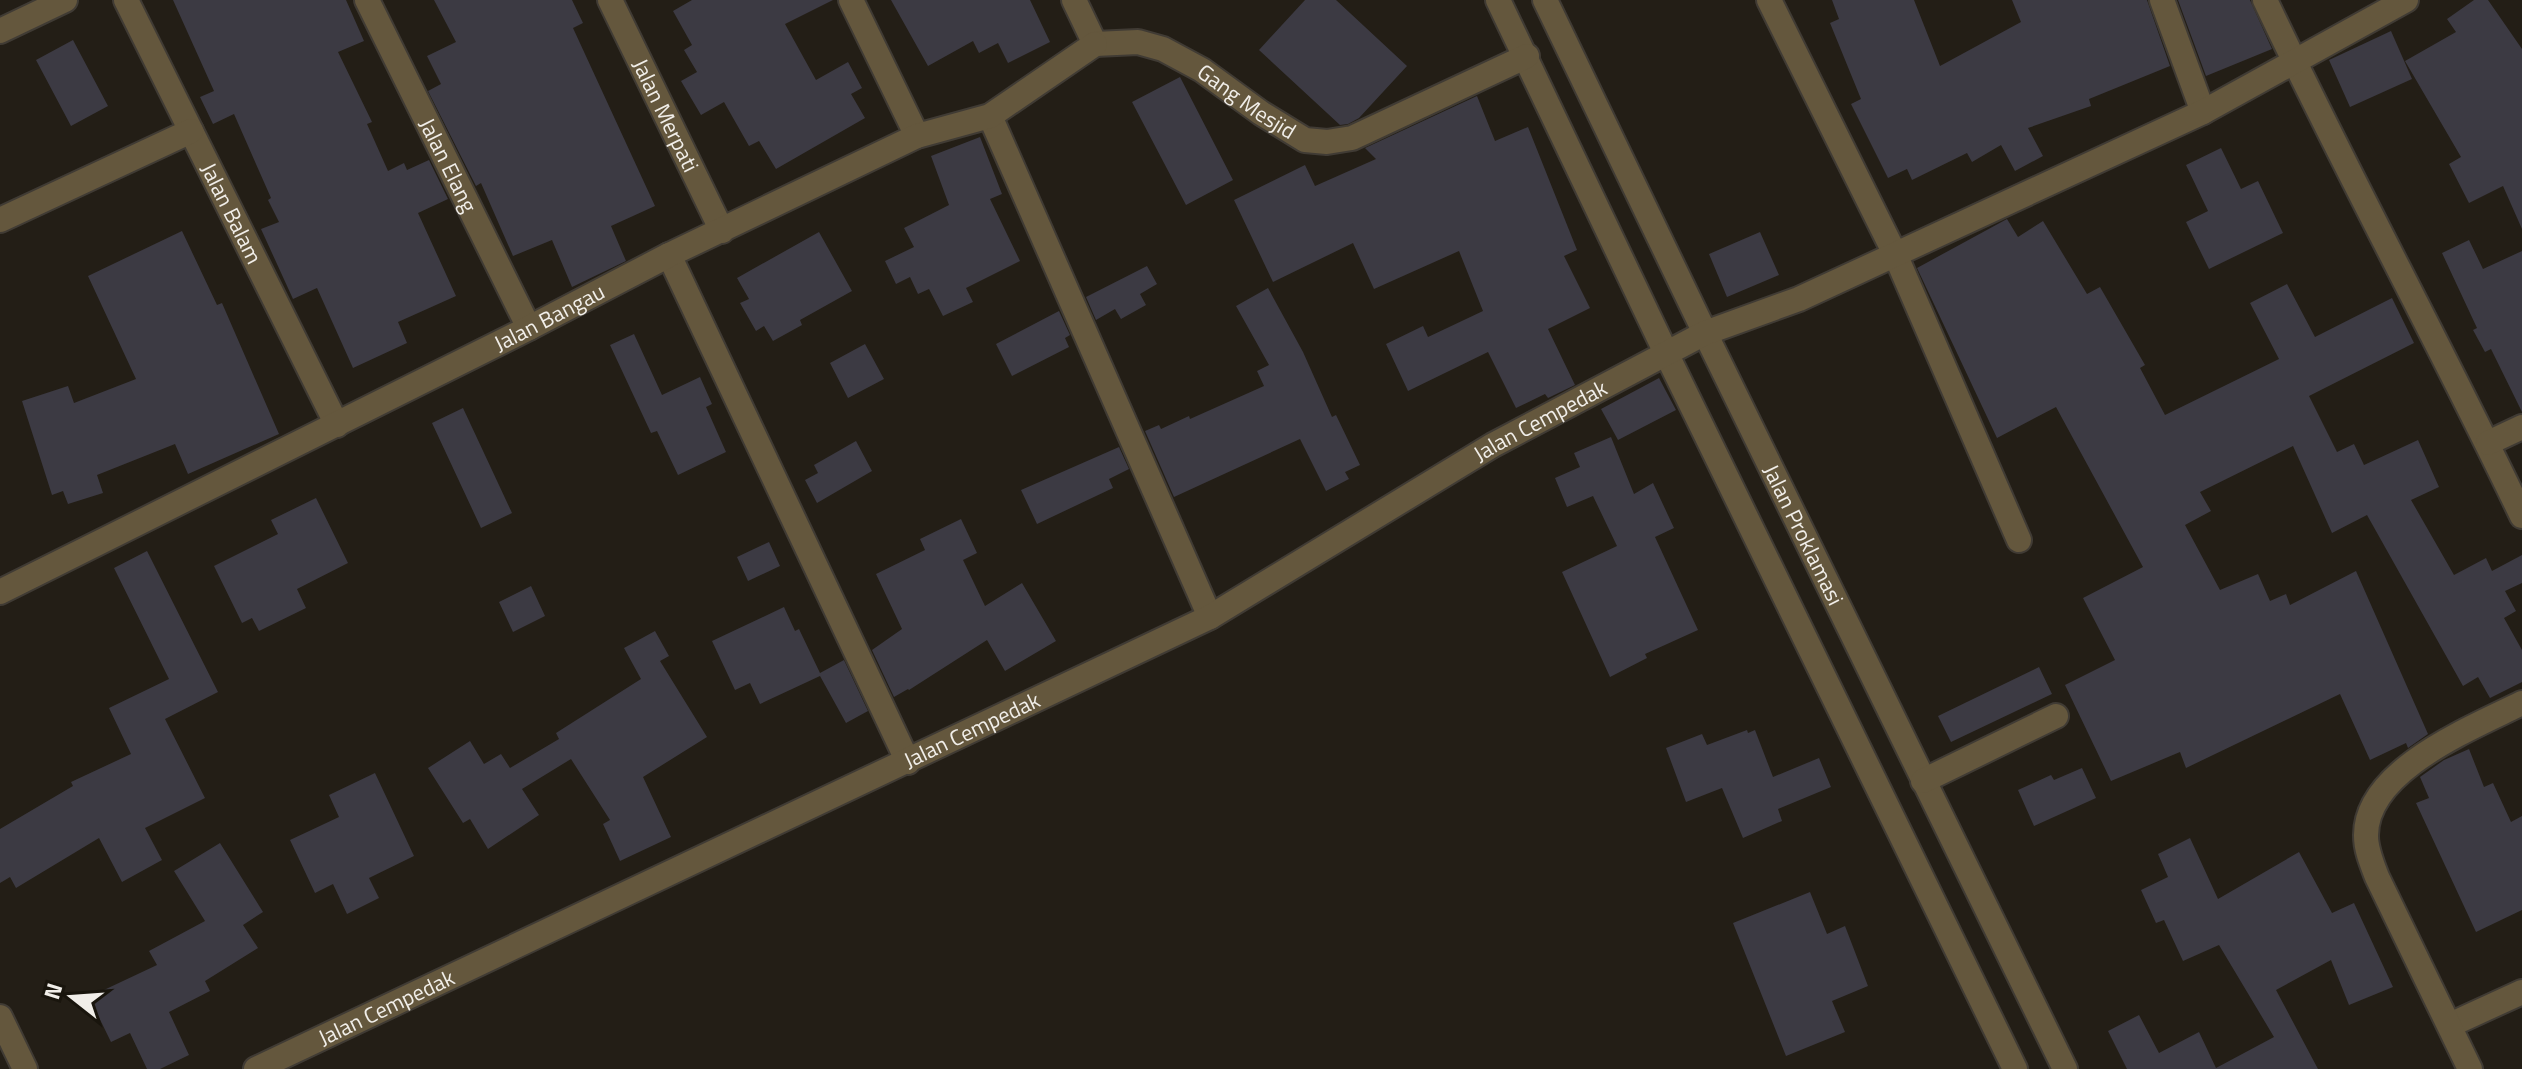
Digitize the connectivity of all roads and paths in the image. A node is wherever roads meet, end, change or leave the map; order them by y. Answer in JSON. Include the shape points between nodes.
{"nodes":[{"id":1,"x":65,"y":0,"type":"edge"},
{"id":2,"x":126,"y":0,"type":"edge"},
{"id":3,"x":367,"y":0,"type":"edge"},
{"id":4,"x":610,"y":0,"type":"edge"},
{"id":5,"x":851,"y":0,"type":"edge"},
{"id":6,"x":1074,"y":0,"type":"edge"},
{"id":7,"x":1498,"y":0,"type":"edge"},
{"id":8,"x":1545,"y":0,"type":"edge"},
{"id":9,"x":1769,"y":0,"type":"edge"},
{"id":10,"x":2162,"y":0,"type":"edge"},
{"id":11,"x":2265,"y":0,"type":"edge"},
{"id":12,"x":2406,"y":0,"type":"edge"},
{"id":13,"x":0,"y":31,"type":"edge"},
{"id":14,"x":1095,"y":44,"type":"junction"},
{"id":15,"x":1527,"y":56,"type":"junction"},
{"id":16,"x":2293,"y":60,"type":"junction"},
{"id":17,"x":2203,"y":112,"type":"junction"},
{"id":18,"x":990,"y":116,"type":"junction"},
{"id":19,"x":191,"y":131,"type":"junction"},
{"id":20,"x":917,"y":136,"type":"junction"},
{"id":21,"x":0,"y":220,"type":"edge"},
{"id":22,"x":722,"y":231,"type":"junction"},
{"id":23,"x":1895,"y":254,"type":"junction"},
{"id":24,"x":669,"y":255,"type":"junction"},
{"id":25,"x":529,"y":328,"type":"junction"},
{"id":26,"x":1705,"y":333,"type":"junction"},
{"id":27,"x":1667,"y":355,"type":"junction"},
{"id":28,"x":337,"y":425,"type":"junction"},
{"id":29,"x":2522,"y":427,"type":"edge"},
{"id":30,"x":2488,"y":443,"type":"junction"},
{"id":31,"x":2522,"y":516,"type":"edge"},
{"id":32,"x":2019,"y":540,"type":"dead end"},
{"id":33,"x":0,"y":592,"type":"edge"},
{"id":34,"x":1210,"y":617,"type":"junction"},
{"id":35,"x":2522,"y":703,"type":"edge"},
{"id":36,"x":2056,"y":716,"type":"dead end"},
{"id":37,"x":908,"y":762,"type":"junction"},
{"id":38,"x":1923,"y":781,"type":"junction"},
{"id":39,"x":2522,"y":992,"type":"edge"},
{"id":40,"x":0,"y":1017,"type":"edge"},
{"id":41,"x":2450,"y":1025,"type":"junction"},
{"id":42,"x":25,"y":1069,"type":"edge"},
{"id":43,"x":256,"y":1069,"type":"edge"},
{"id":44,"x":2015,"y":1069,"type":"edge"},
{"id":45,"x":2065,"y":1069,"type":"edge"},
{"id":46,"x":2470,"y":1069,"type":"edge"}],
"edges":[{"from":1,"to":13,"type":"street"},
{"from":2,"to":19,"type":"street","name":"Jalan Balam"},
{"from":3,"to":25,"type":"street","name":"Jalan Elang"},
{"from":4,"to":22,"type":"street","name":"Jalan Merpati"},
{"from":5,"to":20,"type":"street"},
{"from":6,"to":14,"type":"street"},
{"from":7,"to":15,"type":"street","name":"Jalan Proklamasi"},
{"from":8,"to":26,"type":"street","name":"Jalan Proklamasi"},
{"from":9,"to":23,"type":"street"},
{"from":10,"to":17,"type":"street"},
{"from":11,"to":16,"type":"street"},
{"from":12,"to":16,"type":"street","name":"Jalan Cempedak"},
{"from":14,"to":15,"type":"street","name":"Gang Mesjid","via":[[1138,42],[1163,49],[1305,140],[1327,142],[1352,138]]},
{"from":14,"to":18,"type":"street","name":"Jalan Bangau"},
{"from":15,"to":27,"type":"street","name":"Jalan Proklamasi"},
{"from":16,"to":17,"type":"street","name":"Jalan Cempedak"},
{"from":16,"to":30,"type":"street"},
{"from":17,"to":23,"type":"street","name":"Jalan Cempedak"},
{"from":18,"to":20,"type":"street","name":"Jalan Bangau"},
{"from":18,"to":34,"type":"street"},
{"from":19,"to":21,"type":"street"},
{"from":19,"to":28,"type":"street","name":"Jalan Balam"},
{"from":20,"to":22,"type":"street","name":"Jalan Bangau"},
{"from":22,"to":24,"type":"street","name":"Jalan Bangau"},
{"from":23,"to":26,"type":"street","name":"Jalan Cempedak","via":[[1799,299]]},
{"from":23,"to":32,"type":"street"},
{"from":24,"to":25,"type":"street","name":"Jalan Bangau"},
{"from":24,"to":37,"type":"street"},
{"from":25,"to":28,"type":"street","name":"Jalan Bangau"},
{"from":26,"to":27,"type":"street","name":"Jalan Cempedak"},
{"from":26,"to":38,"type":"street","name":"Jalan Proklamasi"},
{"from":27,"to":34,"type":"street","name":"Jalan Cempedak","via":[[1493,445]]},
{"from":27,"to":44,"type":"street","name":"Jalan Proklamasi"},
{"from":28,"to":33,"type":"street","name":"Jalan Bangau"},
{"from":29,"to":30,"type":"street"},
{"from":30,"to":31,"type":"street"},
{"from":34,"to":37,"type":"street","name":"Jalan Cempedak"},
{"from":35,"to":41,"type":"street","via":[[2415,761],[2384,787],[2368,817],[2367,843],[2377,877]]},
{"from":36,"to":38,"type":"street"},
{"from":37,"to":43,"type":"street","name":"Jalan Cempedak"},
{"from":38,"to":45,"type":"street","name":"Jalan Proklamasi"},
{"from":39,"to":41,"type":"street"},
{"from":40,"to":42,"type":"street"},
{"from":41,"to":46,"type":"street"}]}
